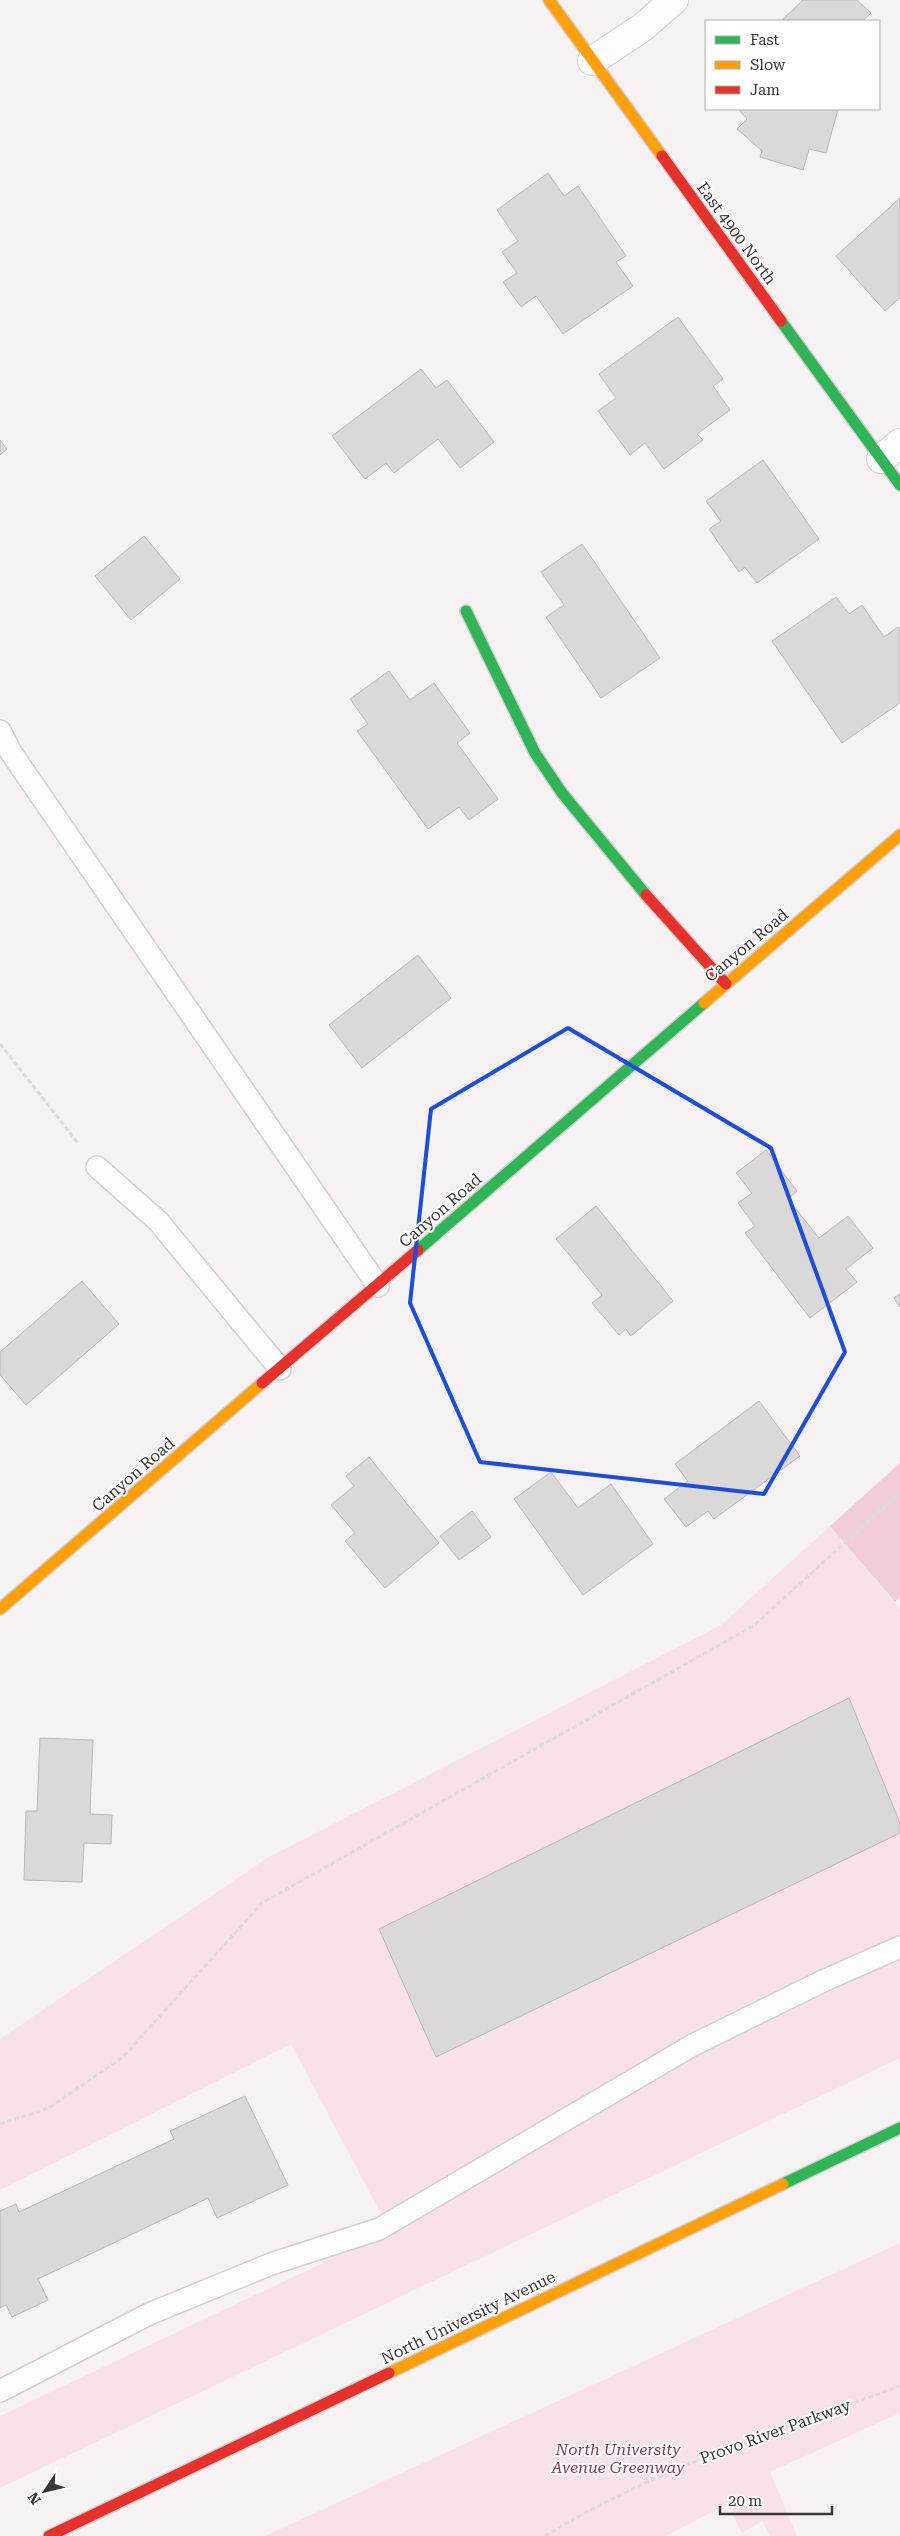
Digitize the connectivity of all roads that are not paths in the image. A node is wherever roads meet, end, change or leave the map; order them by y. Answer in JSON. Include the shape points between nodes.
{"nodes":[{"id":1,"x":549,"y":0,"type":"edge"},
{"id":2,"x":674,"y":0,"type":"edge"},
{"id":3,"x":592,"y":61,"type":"junction"},
{"id":4,"x":890,"y":451,"type":"edge"},
{"id":5,"x":900,"y":485,"type":"edge"},
{"id":6,"x":466,"y":610,"type":"dead end"},
{"id":7,"x":0,"y":730,"type":"edge"},
{"id":8,"x":900,"y":835,"type":"edge"},
{"id":9,"x":726,"y":984,"type":"junction"},
{"id":10,"x":97,"y":1167,"type":"road end"},
{"id":11,"x":378,"y":1286,"type":"junction"},
{"id":12,"x":280,"y":1369,"type":"junction"},
{"id":13,"x":0,"y":1609,"type":"edge"},
{"id":14,"x":900,"y":1947,"type":"edge"},
{"id":15,"x":900,"y":2128,"type":"edge"},
{"id":16,"x":0,"y":2391,"type":"edge"},
{"id":17,"x":49,"y":2536,"type":"edge"}],
"edges":[{"from":1,"to":3,"type":"main road","name":"East 4900 North"},
{"from":2,"to":3,"type":"street","via":[[643,27]]},
{"from":3,"to":4,"type":"main road","name":"East 4900 North"},
{"from":4,"to":5,"type":"main road","name":"East 4900 North"},
{"from":6,"to":9,"type":"main road","via":[[535,753],[562,793]]},
{"from":7,"to":11,"type":"lane","via":[[12,754]]},
{"from":8,"to":9,"type":"main road","name":"Canyon Road"},
{"from":9,"to":11,"type":"main road","name":"Canyon Road"},
{"from":10,"to":12,"type":"lane","via":[[158,1221]]},
{"from":11,"to":12,"type":"main road","name":"Canyon Road"},
{"from":12,"to":13,"type":"main road","name":"Canyon Road"},
{"from":14,"to":16,"type":"lane","via":[[823,1981],[693,2046],[379,2229],[271,2264],[149,2314]]},
{"from":15,"to":17,"type":"main road","name":"North University Avenue"}]}
